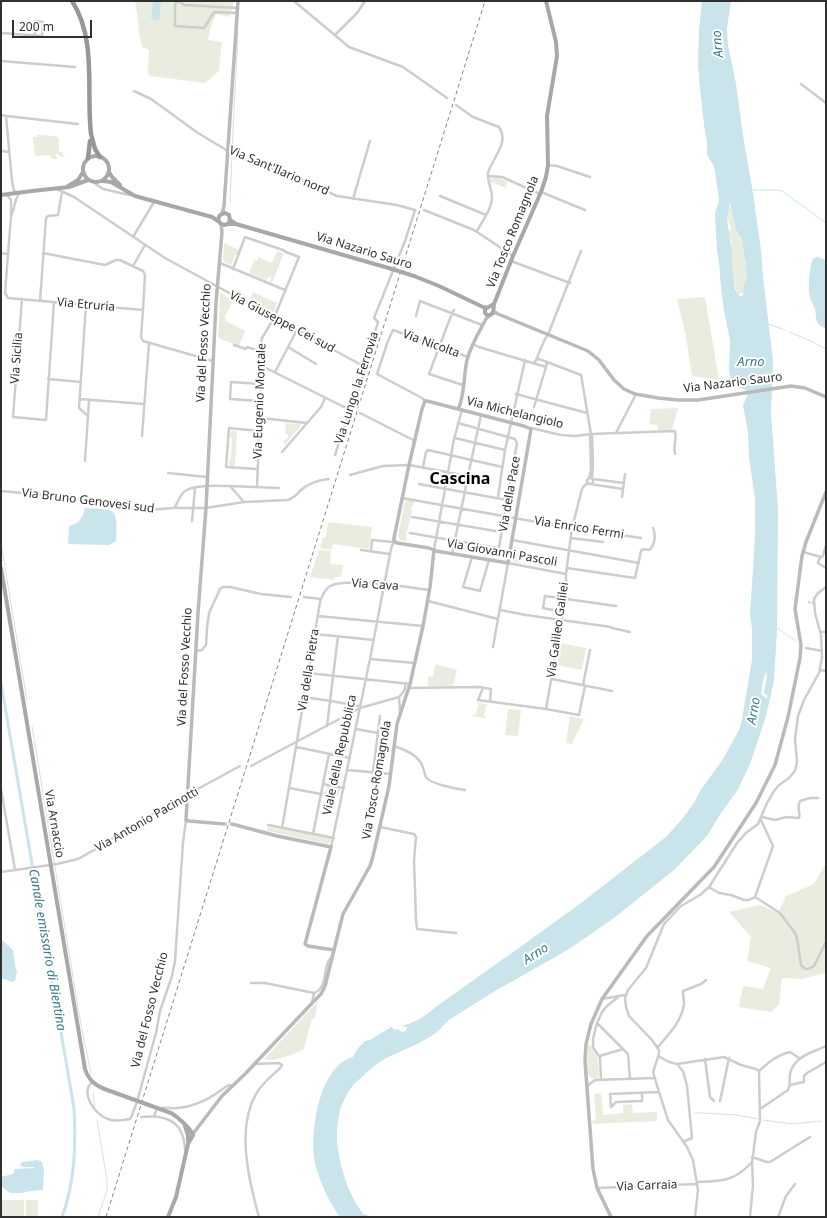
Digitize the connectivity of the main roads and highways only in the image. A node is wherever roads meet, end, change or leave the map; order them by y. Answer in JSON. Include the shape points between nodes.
{"nodes":[{"id":1,"x":69,"y":1,"type":"edge"},
{"id":2,"x":72,"y":1,"type":"edge"},
{"id":3,"x":238,"y":1,"type":"edge"},
{"id":4,"x":546,"y":1,"type":"edge"},
{"id":5,"x":100,"y":157,"type":"junction"},
{"id":6,"x":88,"y":158,"type":"junction"},
{"id":7,"x":83,"y":172,"type":"junction"},
{"id":8,"x":108,"y":172,"type":"junction"},
{"id":9,"x":88,"y":180,"type":"junction"},
{"id":10,"x":102,"y":181,"type":"junction"},
{"id":11,"x":64,"y":187,"type":"junction"},
{"id":12,"x":43,"y":190,"type":"junction"},
{"id":13,"x":125,"y":190,"type":"junction"},
{"id":14,"x":8,"y":195,"type":"junction"},
{"id":15,"x":1,"y":196,"type":"edge"},
{"id":16,"x":224,"y":220,"type":"junction"},
{"id":17,"x":488,"y":312,"type":"junction"},
{"id":18,"x":826,"y":397,"type":"edge"},
{"id":19,"x":461,"y":403,"type":"junction"},
{"id":20,"x":462,"y":410,"type":"junction"},
{"id":21,"x":531,"y":428,"type":"joint"},
{"id":22,"x":826,"y":492,"type":"edge"},
{"id":23,"x":394,"y":541,"type":"joint"},
{"id":24,"x":434,"y":550,"type":"junction"},
{"id":25,"x":508,"y":563,"type":"joint"},
{"id":26,"x":1,"y":568,"type":"edge"},
{"id":27,"x":224,"y":824,"type":"tunnel mouth"},
{"id":28,"x":232,"y":824,"type":"tunnel mouth"},
{"id":29,"x":334,"y":950,"type":"junction"},
{"id":30,"x":198,"y":1128,"type":"junction"},
{"id":31,"x":187,"y":1129,"type":"junction"},
{"id":32,"x":192,"y":1136,"type":"junction"},
{"id":33,"x":188,"y":1144,"type":"junction"},
{"id":34,"x":168,"y":1217,"type":"edge"},
{"id":35,"x":611,"y":1217,"type":"edge"}],
"edges":[{"from":1,"to":6,"type":"highway","via":[[80,21],[86,45],[90,144]]},
{"from":2,"to":5,"type":"highway","via":[[82,20],[86,36],[90,129],[94,147]]},
{"from":3,"to":16,"type":"main road","name":"Via del Fosso Vecchio"},
{"from":4,"to":17,"type":"main road","name":"Via Tosco Romagnola","via":[[557,54],[547,116],[546,177],[494,304]]},
{"from":5,"to":6,"type":"main road"},
{"from":5,"to":8,"type":"main road","name":"Via Nazario Sauro","via":[[107,162]]},
{"from":6,"to":7,"type":"main road","via":[[83,164]]},
{"from":7,"to":9,"type":"main road"},
{"from":7,"to":11,"type":"main road","via":[[78,180]]},
{"from":8,"to":10,"type":"main road"},
{"from":8,"to":13,"type":"main road","name":"Via Nazario Sauro"},
{"from":9,"to":10,"type":"main road","name":"Via Nazario Sauro"},
{"from":9,"to":11,"type":"main road"},
{"from":10,"to":13,"type":"main road","name":"Via Nazario Sauro","via":[[111,182]]},
{"from":11,"to":12,"type":"main road"},
{"from":12,"to":14,"type":"main road"},
{"from":12,"to":14,"type":"main road"},
{"from":13,"to":16,"type":"main road","name":"Via Nazario Sauro","via":[[154,202]]},
{"from":14,"to":15,"type":"main road"},
{"from":16,"to":17,"type":"main road","name":"Via Nazario Sauro","bridge":true,"via":[[414,276]]},
{"from":16,"to":27,"type":"main road","name":"Via del Fosso Vecchio","via":[[219,263],[186,820]]},
{"from":17,"to":18,"type":"main road","name":"Via Nazario Sauro","via":[[590,352],[617,383],[632,393],[658,398],[698,400],[793,386]]},
{"from":17,"to":19,"type":"main road","name":"Via Tosco Romagnola","via":[[468,357]]},
{"from":19,"to":20,"type":"main road"},
{"from":19,"to":20,"type":"main road"},
{"from":20,"to":21,"type":"main road","name":"Via Michelangiolo"},
{"from":20,"to":23,"type":"main road","name":"Via Michelangiolo","via":[[425,401]]},
{"from":21,"to":25,"type":"main road","name":"Via della Pace"},
{"from":22,"to":35,"type":"main road","via":[[803,552],[795,609],[801,645],[800,658],[782,742],[772,772],[756,803],[714,867],[647,936],[602,1000],[588,1035],[585,1051],[592,1163],[597,1188]]},
{"from":23,"to":24,"type":"main road","name":"Via Giovanni Pascoli"},
{"from":24,"to":25,"type":"main road","name":"Via Giovanni Pascoli"},
{"from":24,"to":29,"type":"main road","name":"Via Tosco-Romagnola","via":[[428,601],[415,663],[396,729],[390,774],[372,861],[344,911]]},
{"from":26,"to":31,"type":"main road","name":"Via Arnaccio","bridge":true,"via":[[54,864],[84,1065],[92,1082],[101,1088],[171,1113],[177,1116]]},
{"from":28,"to":29,"type":"main road","name":"Viale della Repubblica","via":[[332,847],[305,945]]},
{"from":29,"to":30,"type":"main road","name":"Via Tosco-Romagnola","via":[[321,994],[219,1099]]},
{"from":30,"to":31,"type":"main road"},
{"from":30,"to":32,"type":"main road","name":"Via Tosco-Romagnola"},
{"from":31,"to":32,"type":"main road"},
{"from":31,"to":33,"type":"main road"},
{"from":32,"to":33,"type":"main road","name":"Via Tosco-Romagnola"},
{"from":33,"to":34,"type":"main road","name":"Via Tosco-Romagnola","via":[[177,1193]]}]}
